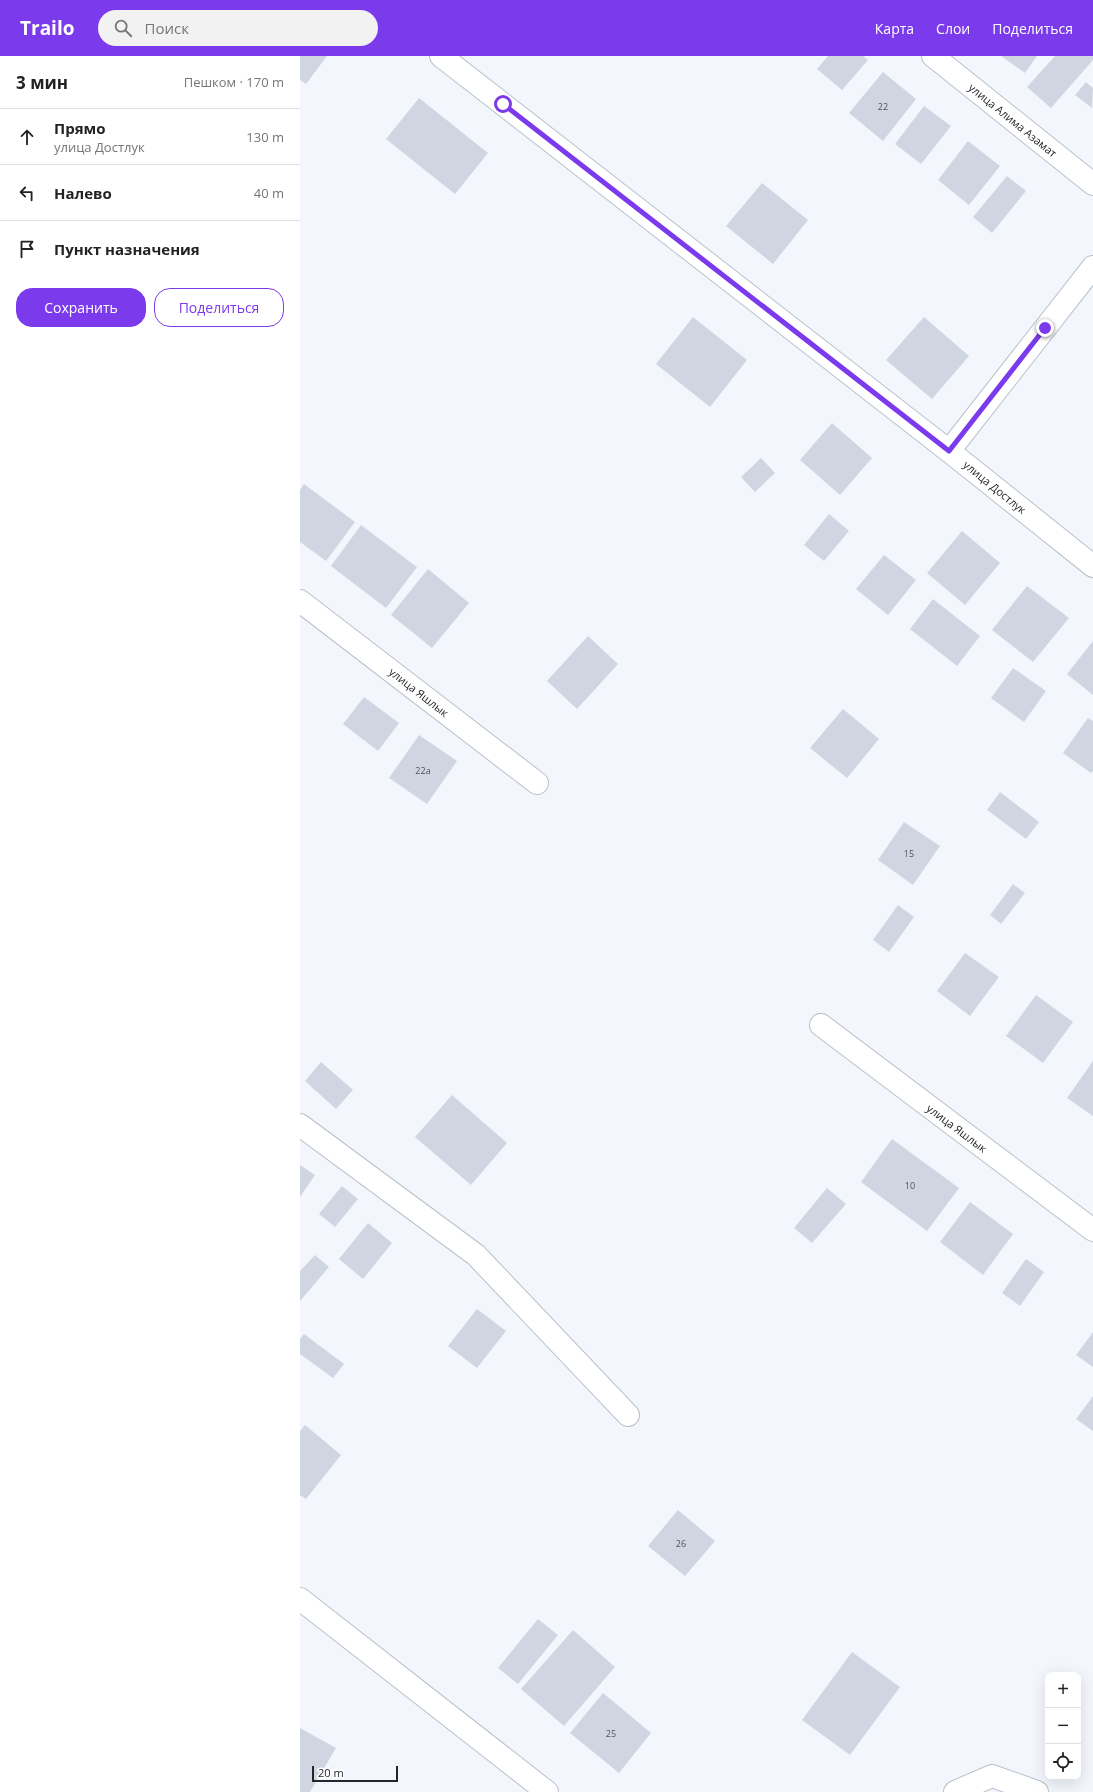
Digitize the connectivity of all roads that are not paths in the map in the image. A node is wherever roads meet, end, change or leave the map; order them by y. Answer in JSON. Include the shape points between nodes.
{"nodes":[{"id":1,"x":441,"y":56,"type":"edge"},
{"id":2,"x":934,"y":56,"type":"edge"},
{"id":3,"x":1093,"y":184,"type":"edge"},
{"id":4,"x":1093,"y":267,"type":"edge"},
{"id":5,"x":949,"y":451,"type":"junction"},
{"id":6,"x":1093,"y":566,"type":"edge"},
{"id":7,"x":300,"y":601,"type":"edge"},
{"id":8,"x":537,"y":783,"type":"dead end"},
{"id":9,"x":821,"y":1025,"type":"dead end"},
{"id":10,"x":300,"y":1125,"type":"edge"},
{"id":11,"x":1093,"y":1230,"type":"edge"},
{"id":12,"x":628,"y":1415,"type":"dead end"},
{"id":13,"x":300,"y":1599,"type":"edge"},
{"id":14,"x":547,"y":1792,"type":"edge"},
{"id":15,"x":955,"y":1792,"type":"edge"},
{"id":16,"x":1037,"y":1792,"type":"edge"}],
"edges":[{"from":1,"to":5,"type":"street","name":"улица Достлук"},
{"from":2,"to":3,"type":"street","name":"улица Алима Азамат"},
{"from":4,"to":5,"type":"street"},
{"from":5,"to":6,"type":"street","name":"улица Достлук"},
{"from":7,"to":8,"type":"street","name":"улица Яшлык"},
{"from":9,"to":11,"type":"street","name":"улица Яшлык"},
{"from":10,"to":12,"type":"street","via":[[476,1256]]},
{"from":13,"to":14,"type":"street"},
{"from":15,"to":16,"type":"street","via":[[992,1776]]}]}
